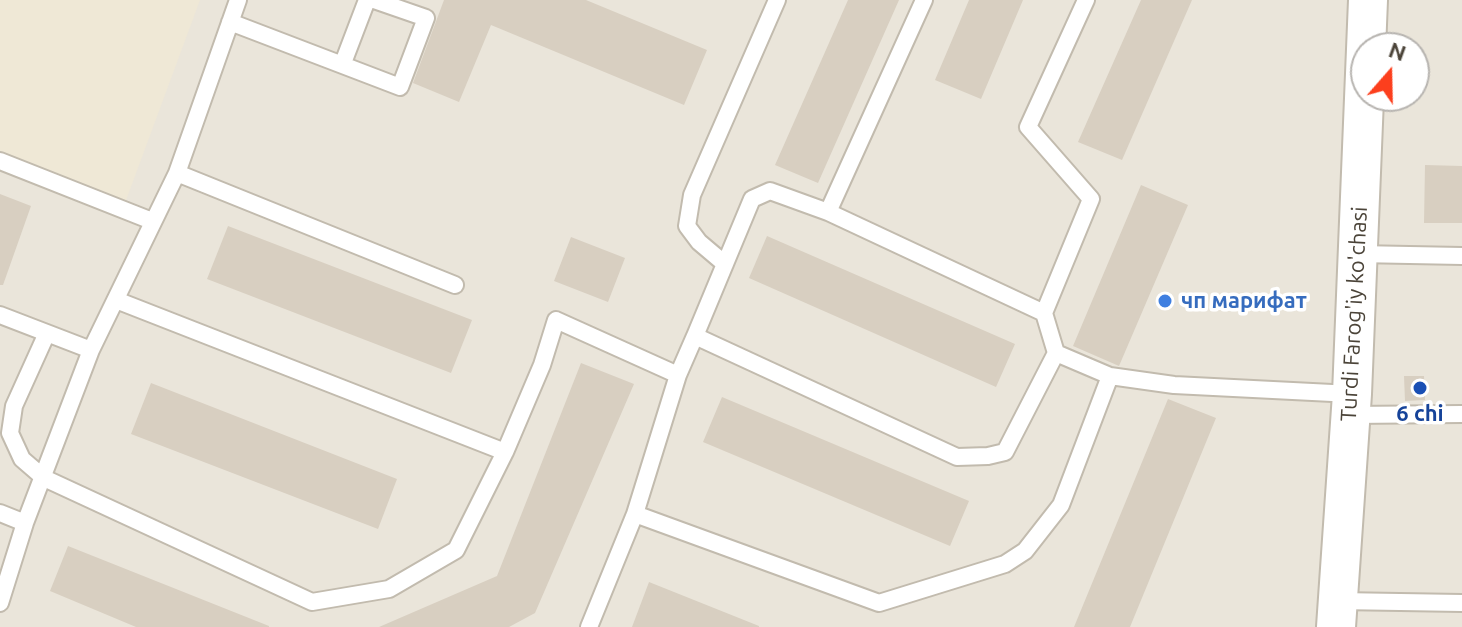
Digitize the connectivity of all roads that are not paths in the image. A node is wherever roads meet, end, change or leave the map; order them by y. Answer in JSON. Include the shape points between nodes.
{"nodes":[{"id":1,"x":238,"y":0,"type":"edge"},
{"id":2,"x":367,"y":0,"type":"edge"},
{"id":3,"x":374,"y":0,"type":"edge"},
{"id":4,"x":777,"y":0,"type":"edge"},
{"id":5,"x":924,"y":0,"type":"edge"},
{"id":6,"x":1086,"y":0,"type":"edge"},
{"id":7,"x":1368,"y":0,"type":"edge"},
{"id":8,"x":230,"y":22,"type":"junction"},
{"id":9,"x":343,"y":63,"type":"junction"},
{"id":10,"x":0,"y":161,"type":"edge"},
{"id":11,"x":177,"y":173,"type":"junction"},
{"id":12,"x":828,"y":212,"type":"junction"},
{"id":13,"x":152,"y":221,"type":"junction"},
{"id":14,"x":1357,"y":254,"type":"junction"},
{"id":15,"x":1462,"y":256,"type":"edge"},
{"id":16,"x":725,"y":264,"type":"junction"},
{"id":17,"x":455,"y":285,"type":"dead end"},
{"id":18,"x":116,"y":300,"type":"junction"},
{"id":19,"x":1044,"y":313,"type":"junction"},
{"id":20,"x":0,"y":315,"type":"edge"},
{"id":21,"x":47,"y":333,"type":"junction"},
{"id":22,"x":695,"y":336,"type":"junction"},
{"id":23,"x":91,"y":350,"type":"junction"},
{"id":24,"x":1056,"y":353,"type":"junction"},
{"id":25,"x":678,"y":375,"type":"junction"},
{"id":26,"x":1110,"y":376,"type":"junction"},
{"id":27,"x":1351,"y":404,"type":"junction"},
{"id":28,"x":1462,"y":414,"type":"edge"},
{"id":29,"x":505,"y":452,"type":"junction"},
{"id":30,"x":44,"y":478,"type":"junction"},
{"id":31,"x":0,"y":513,"type":"edge"},
{"id":32,"x":635,"y":514,"type":"junction"},
{"id":33,"x":25,"y":523,"type":"junction"},
{"id":34,"x":0,"y":603,"type":"edge"},
{"id":35,"x":1462,"y":603,"type":"edge"},
{"id":36,"x":1337,"y":614,"type":"edge"},
{"id":37,"x":589,"y":627,"type":"edge"}],
"edges":[{"from":1,"to":8,"type":"lane"},
{"from":2,"to":9,"type":"lane"},
{"from":3,"to":9,"type":"lane","via":[[426,18],[400,87]]},
{"from":4,"to":16,"type":"lane","via":[[692,195],[687,226]]},
{"from":5,"to":12,"type":"lane"},
{"from":6,"to":19,"type":"lane","via":[[1028,127],[1091,199]]},
{"from":7,"to":14,"type":"street","name":"Turdi Farog'iy ko'chasi"},
{"from":8,"to":9,"type":"lane"},
{"from":8,"to":11,"type":"lane"},
{"from":10,"to":13,"type":"lane"},
{"from":11,"to":13,"type":"lane"},
{"from":11,"to":17,"type":"lane"},
{"from":12,"to":16,"type":"lane","via":[[770,191],[752,199]]},
{"from":12,"to":19,"type":"lane"},
{"from":13,"to":18,"type":"lane"},
{"from":14,"to":15,"type":"lane"},
{"from":14,"to":27,"type":"street","name":"Turdi Farog'iy ko'chasi"},
{"from":16,"to":22,"type":"lane"},
{"from":18,"to":23,"type":"lane"},
{"from":18,"to":29,"type":"lane"},
{"from":19,"to":24,"type":"lane"},
{"from":20,"to":21,"type":"lane"},
{"from":21,"to":23,"type":"lane"},
{"from":21,"to":30,"type":"lane","via":[[14,406],[10,433],[22,459]]},
{"from":22,"to":24,"type":"lane","via":[[957,457],[1005,452]]},
{"from":22,"to":25,"type":"lane"},
{"from":23,"to":30,"type":"lane"},
{"from":24,"to":26,"type":"lane"},
{"from":25,"to":29,"type":"lane","via":[[556,320]]},
{"from":25,"to":32,"type":"lane"},
{"from":26,"to":27,"type":"lane"},
{"from":26,"to":32,"type":"lane","via":[[1061,505],[1025,551],[1005,564],[879,603]]},
{"from":27,"to":28,"type":"lane"},
{"from":27,"to":36,"type":"street","name":"Turdi Farog'iy ko'chasi"},
{"from":29,"to":30,"type":"lane","via":[[456,550],[389,589],[312,602]]},
{"from":30,"to":33,"type":"lane"},
{"from":31,"to":33,"type":"lane"},
{"from":32,"to":37,"type":"lane"},
{"from":33,"to":34,"type":"lane"},
{"from":35,"to":36,"type":"lane"}]}
